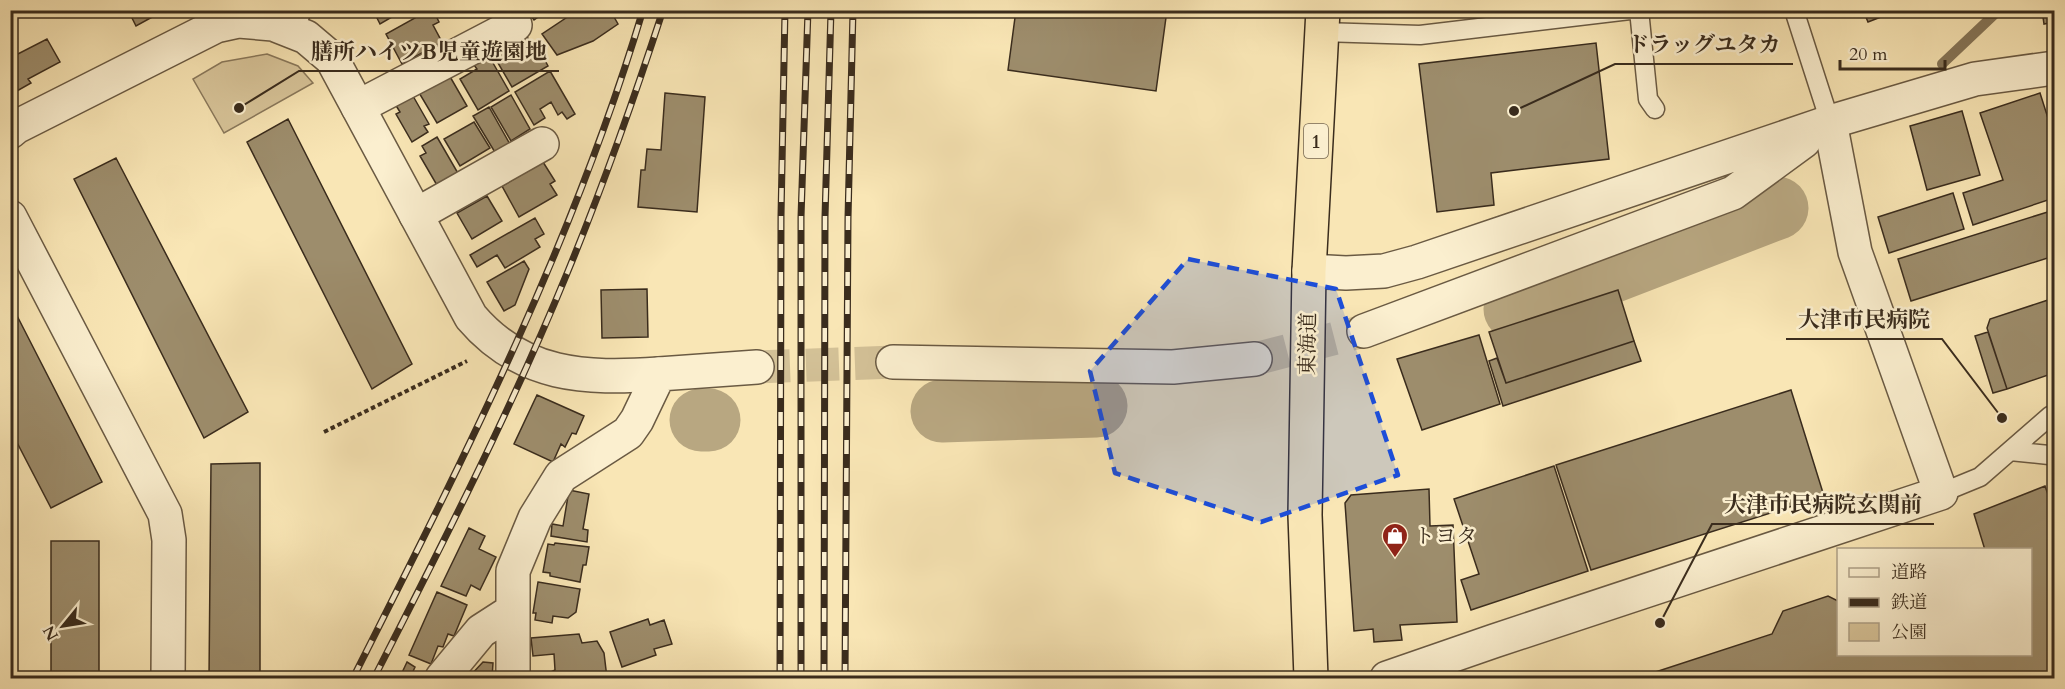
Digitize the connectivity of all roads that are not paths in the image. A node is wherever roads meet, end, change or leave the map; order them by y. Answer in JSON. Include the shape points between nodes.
{"nodes":[{"id":1,"x":1630,"y":10,"type":"edge"},
{"id":2,"x":1639,"y":10,"type":"edge"},
{"id":3,"x":1794,"y":10,"type":"edge"},
{"id":4,"x":240,"y":16,"type":"edge"},
{"id":5,"x":298,"y":21,"type":"edge"},
{"id":6,"x":1322,"y":21,"type":"edge"},
{"id":7,"x":514,"y":25,"type":"dead end"},
{"id":8,"x":2055,"y":68,"type":"edge"},
{"id":9,"x":358,"y":107,"type":"junction"},
{"id":10,"x":1655,"y":109,"type":"dead end"},
{"id":11,"x":1830,"y":122,"type":"junction"},
{"id":12,"x":10,"y":132,"type":"edge"},
{"id":13,"x":542,"y":144,"type":"dead end"},
{"id":14,"x":416,"y":215,"type":"junction"},
{"id":15,"x":10,"y":217,"type":"edge"},
{"id":16,"x":1309,"y":271,"type":"junction"},
{"id":17,"x":1364,"y":331,"type":"tunnel mouth"},
{"id":18,"x":1255,"y":359,"type":"tunnel mouth"},
{"id":19,"x":893,"y":362,"type":"tunnel mouth"},
{"id":20,"x":758,"y":367,"type":"tunnel mouth"},
{"id":21,"x":658,"y":374,"type":"junction"},
{"id":22,"x":2055,"y":414,"type":"edge"},
{"id":23,"x":2010,"y":451,"type":"junction"},
{"id":24,"x":2055,"y":453,"type":"edge"},
{"id":25,"x":1941,"y":494,"type":"junction"},
{"id":26,"x":512,"y":611,"type":"junction"},
{"id":27,"x":168,"y":678,"type":"edge"},
{"id":28,"x":442,"y":678,"type":"edge"},
{"id":29,"x":513,"y":678,"type":"edge"},
{"id":30,"x":1311,"y":678,"type":"edge"},
{"id":31,"x":1387,"y":678,"type":"edge"}],
"edges":[{"from":1,"to":6,"type":"lane","via":[[1420,35]]},
{"from":2,"to":10,"type":"lane","via":[[1648,99]]},
{"from":3,"to":11,"type":"lane"},
{"from":4,"to":5,"type":"street","via":[[273,24]]},
{"from":4,"to":12,"type":"street"},
{"from":5,"to":9,"type":"street","via":[[306,37],[332,59]]},
{"from":6,"to":16,"type":"highway","name":"東海道","number":"1"},
{"from":7,"to":9,"type":"street"},
{"from":8,"to":11,"type":"street","via":[[1975,79]]},
{"from":9,"to":14,"type":"street"},
{"from":11,"to":16,"type":"street","via":[[1417,262],[1384,270]]},
{"from":11,"to":17,"type":"street","via":[[1733,193]]},
{"from":11,"to":25,"type":"street","via":[[1855,252]]},
{"from":13,"to":14,"type":"street"},
{"from":14,"to":21,"type":"street","via":[[471,317],[494,341],[528,361],[561,373]]},
{"from":15,"to":27,"type":"street","via":[[165,514],[169,540]]},
{"from":16,"to":30,"type":"highway","name":"東海道","number":"1","via":[[1305,515]]},
{"from":18,"to":19,"type":"street","via":[[1173,367]]},
{"from":20,"to":21,"type":"street"},
{"from":21,"to":26,"type":"street","via":[[628,433],[561,476],[535,518],[513,571]]},
{"from":22,"to":23,"type":"lane"},
{"from":23,"to":24,"type":"lane"},
{"from":23,"to":25,"type":"lane","via":[[1980,477]]},
{"from":25,"to":31,"type":"street"},
{"from":26,"to":28,"type":"street","via":[[481,631]]},
{"from":26,"to":29,"type":"street"}]}
